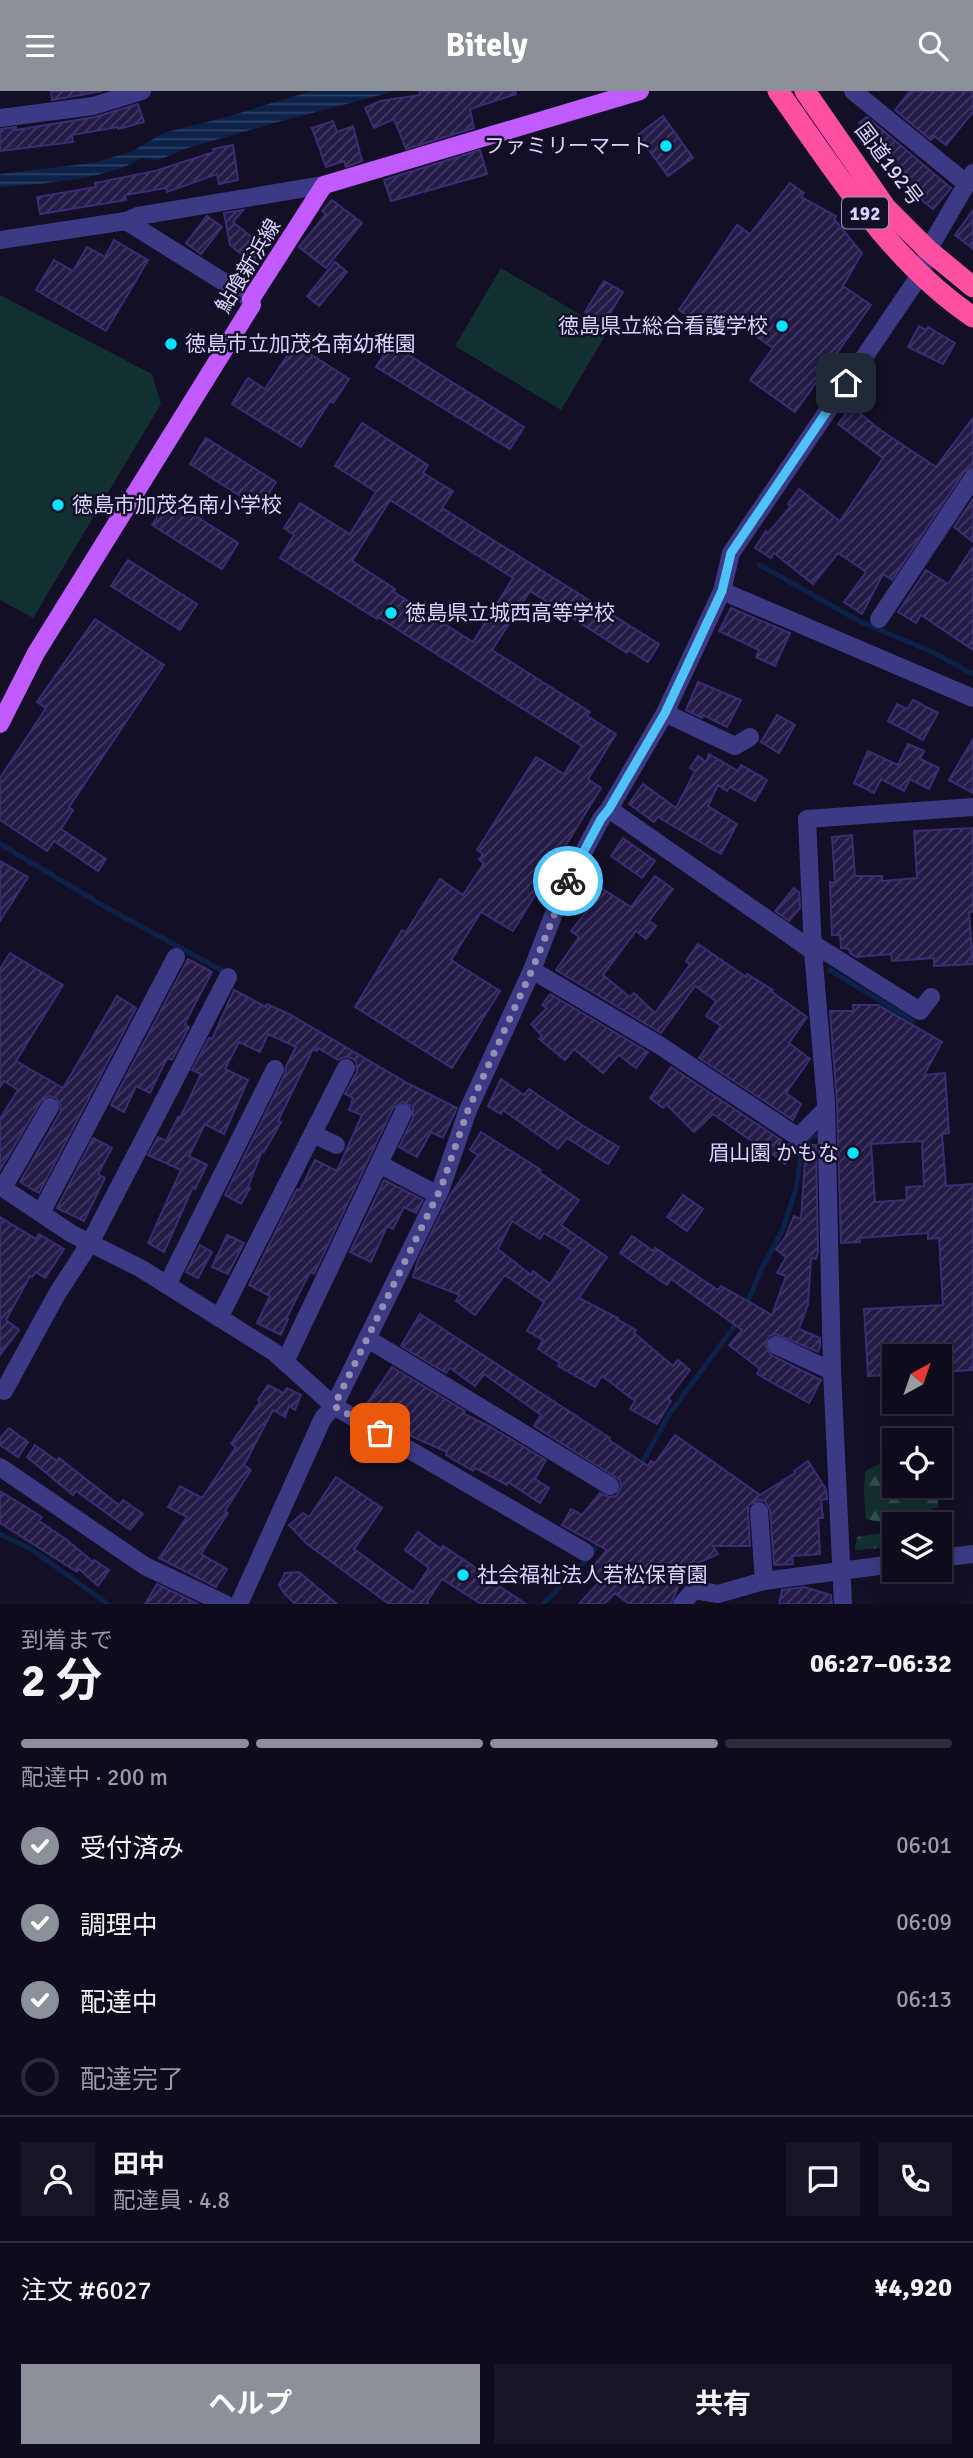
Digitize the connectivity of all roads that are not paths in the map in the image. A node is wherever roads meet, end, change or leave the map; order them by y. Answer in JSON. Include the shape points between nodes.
{"nodes":[{"id":1,"x":142,"y":91,"type":"edge"},
{"id":2,"x":640,"y":91,"type":"edge"},
{"id":3,"x":778,"y":91,"type":"edge"},
{"id":4,"x":805,"y":91,"type":"edge"},
{"id":5,"x":853,"y":91,"type":"edge"},
{"id":6,"x":0,"y":118,"type":"edge"},
{"id":7,"x":970,"y":179,"type":"edge"},
{"id":8,"x":324,"y":185,"type":"junction"},
{"id":9,"x":127,"y":221,"type":"junction"},
{"id":10,"x":0,"y":240,"type":"edge"},
{"id":11,"x":928,"y":250,"type":"junction"},
{"id":12,"x":920,"y":275,"type":"junction"},
{"id":13,"x":973,"y":287,"type":"edge"},
{"id":14,"x":251,"y":299,"type":"junction"},
{"id":15,"x":973,"y":317,"type":"edge"},
{"id":16,"x":973,"y":478,"type":"edge"},
{"id":17,"x":722,"y":591,"type":"junction"},
{"id":18,"x":879,"y":619,"type":"dead end"},
{"id":19,"x":973,"y":698,"type":"edge"},
{"id":20,"x":665,"y":713,"type":"junction"},
{"id":21,"x":0,"y":724,"type":"edge"},
{"id":22,"x":750,"y":737,"type":"dead end"},
{"id":23,"x":973,"y":807,"type":"edge"},
{"id":24,"x":609,"y":809,"type":"junction"},
{"id":25,"x":813,"y":947,"type":"junction"},
{"id":26,"x":176,"y":957,"type":"dead end"},
{"id":27,"x":532,"y":970,"type":"junction"},
{"id":28,"x":228,"y":978,"type":"dead end"},
{"id":29,"x":931,"y":997,"type":"dead end"},
{"id":30,"x":346,"y":1068,"type":"dead end"},
{"id":31,"x":275,"y":1069,"type":"dead end"},
{"id":32,"x":50,"y":1107,"type":"dead end"},
{"id":33,"x":825,"y":1110,"type":"junction"},
{"id":34,"x":403,"y":1113,"type":"dead end"},
{"id":35,"x":313,"y":1134,"type":"junction"},
{"id":36,"x":336,"y":1145,"type":"dead end"},
{"id":37,"x":379,"y":1164,"type":"junction"},
{"id":38,"x":1,"y":1187,"type":"edge"},
{"id":39,"x":438,"y":1195,"type":"junction"},
{"id":40,"x":41,"y":1213,"type":"junction"},
{"id":41,"x":90,"y":1243,"type":"junction"},
{"id":42,"x":167,"y":1285,"type":"junction"},
{"id":43,"x":219,"y":1318,"type":"junction"},
{"id":44,"x":368,"y":1339,"type":"junction"},
{"id":45,"x":776,"y":1345,"type":"dead end"},
{"id":46,"x":285,"y":1362,"type":"junction"},
{"id":47,"x":832,"y":1371,"type":"junction"},
{"id":48,"x":0,"y":1389,"type":"edge"},
{"id":49,"x":334,"y":1406,"type":"junction"},
{"id":50,"x":0,"y":1467,"type":"edge"},
{"id":51,"x":610,"y":1486,"type":"dead end"},
{"id":52,"x":759,"y":1511,"type":"dead end"},
{"id":53,"x":585,"y":1552,"type":"dead end"},
{"id":54,"x":973,"y":1554,"type":"edge"},
{"id":55,"x":952,"y":1557,"type":"edge"},
{"id":56,"x":882,"y":1565,"type":"edge"},
{"id":57,"x":842,"y":1570,"type":"junction"},
{"id":58,"x":764,"y":1581,"type":"junction"},
{"id":59,"x":225,"y":1604,"type":"edge"},
{"id":60,"x":239,"y":1604,"type":"edge"},
{"id":61,"x":682,"y":1604,"type":"edge"},
{"id":62,"x":843,"y":1604,"type":"edge"}],
"edges":[{"from":1,"to":6,"type":"street","via":[[93,107]]},
{"from":2,"to":8,"type":"main road"},
{"from":3,"to":12,"type":"highway","number":"192","via":[[869,219]]},
{"from":4,"to":11,"type":"highway","name":"国道192号","number":"192","via":[[886,208]]},
{"from":5,"to":7,"type":"street"},
{"from":7,"to":11,"type":"street"},
{"from":8,"to":9,"type":"street"},
{"from":8,"to":14,"type":"main road","name":"鮎喰新浜線"},
{"from":9,"to":10,"type":"street"},
{"from":9,"to":14,"type":"street"},
{"from":11,"to":12,"type":"street"},
{"from":11,"to":13,"type":"highway","name":"国道192号","number":"192"},
{"from":12,"to":15,"type":"highway","number":"192"},
{"from":12,"to":17,"type":"street","via":[[731,553]]},
{"from":14,"to":21,"type":"main road","name":"鮎喰新浜線","via":[[252,305],[36,653]]},
{"from":16,"to":18,"type":"street"},
{"from":17,"to":19,"type":"street"},
{"from":17,"to":20,"type":"street"},
{"from":20,"to":22,"type":"street","via":[[735,746]]},
{"from":20,"to":24,"type":"street"},
{"from":23,"to":25,"type":"street","via":[[807,819]]},
{"from":24,"to":25,"type":"street"},
{"from":24,"to":27,"type":"street","via":[[561,895]]},
{"from":25,"to":29,"type":"street","via":[[920,1011]]},
{"from":25,"to":33,"type":"street"},
{"from":26,"to":40,"type":"street"},
{"from":27,"to":33,"type":"street","via":[[659,1045],[797,1137]]},
{"from":27,"to":39,"type":"street","via":[[468,1110]]},
{"from":28,"to":41,"type":"street"},
{"from":30,"to":35,"type":"street","via":[[337,1101]]},
{"from":31,"to":42,"type":"street"},
{"from":32,"to":38,"type":"street"},
{"from":33,"to":47,"type":"street"},
{"from":34,"to":37,"type":"street"},
{"from":35,"to":36,"type":"street"},
{"from":35,"to":43,"type":"street"},
{"from":37,"to":39,"type":"street"},
{"from":37,"to":46,"type":"street"},
{"from":38,"to":40,"type":"street"},
{"from":39,"to":44,"type":"street"},
{"from":40,"to":41,"type":"street"},
{"from":41,"to":42,"type":"street"},
{"from":41,"to":48,"type":"street","via":[[4,1391]]},
{"from":42,"to":43,"type":"street"},
{"from":43,"to":46,"type":"street"},
{"from":44,"to":49,"type":"street"},
{"from":44,"to":51,"type":"street"},
{"from":45,"to":47,"type":"street"},
{"from":46,"to":49,"type":"street"},
{"from":47,"to":57,"type":"street"},
{"from":49,"to":53,"type":"street"},
{"from":49,"to":60,"type":"street","via":[[323,1418]]},
{"from":50,"to":59,"type":"street","via":[[145,1566]]},
{"from":52,"to":58,"type":"street"},
{"from":54,"to":55,"type":"street"},
{"from":56,"to":57,"type":"street"},
{"from":57,"to":58,"type":"street"},
{"from":57,"to":62,"type":"street"},
{"from":58,"to":61,"type":"street","via":[[718,1594],[694,1590]]}]}
